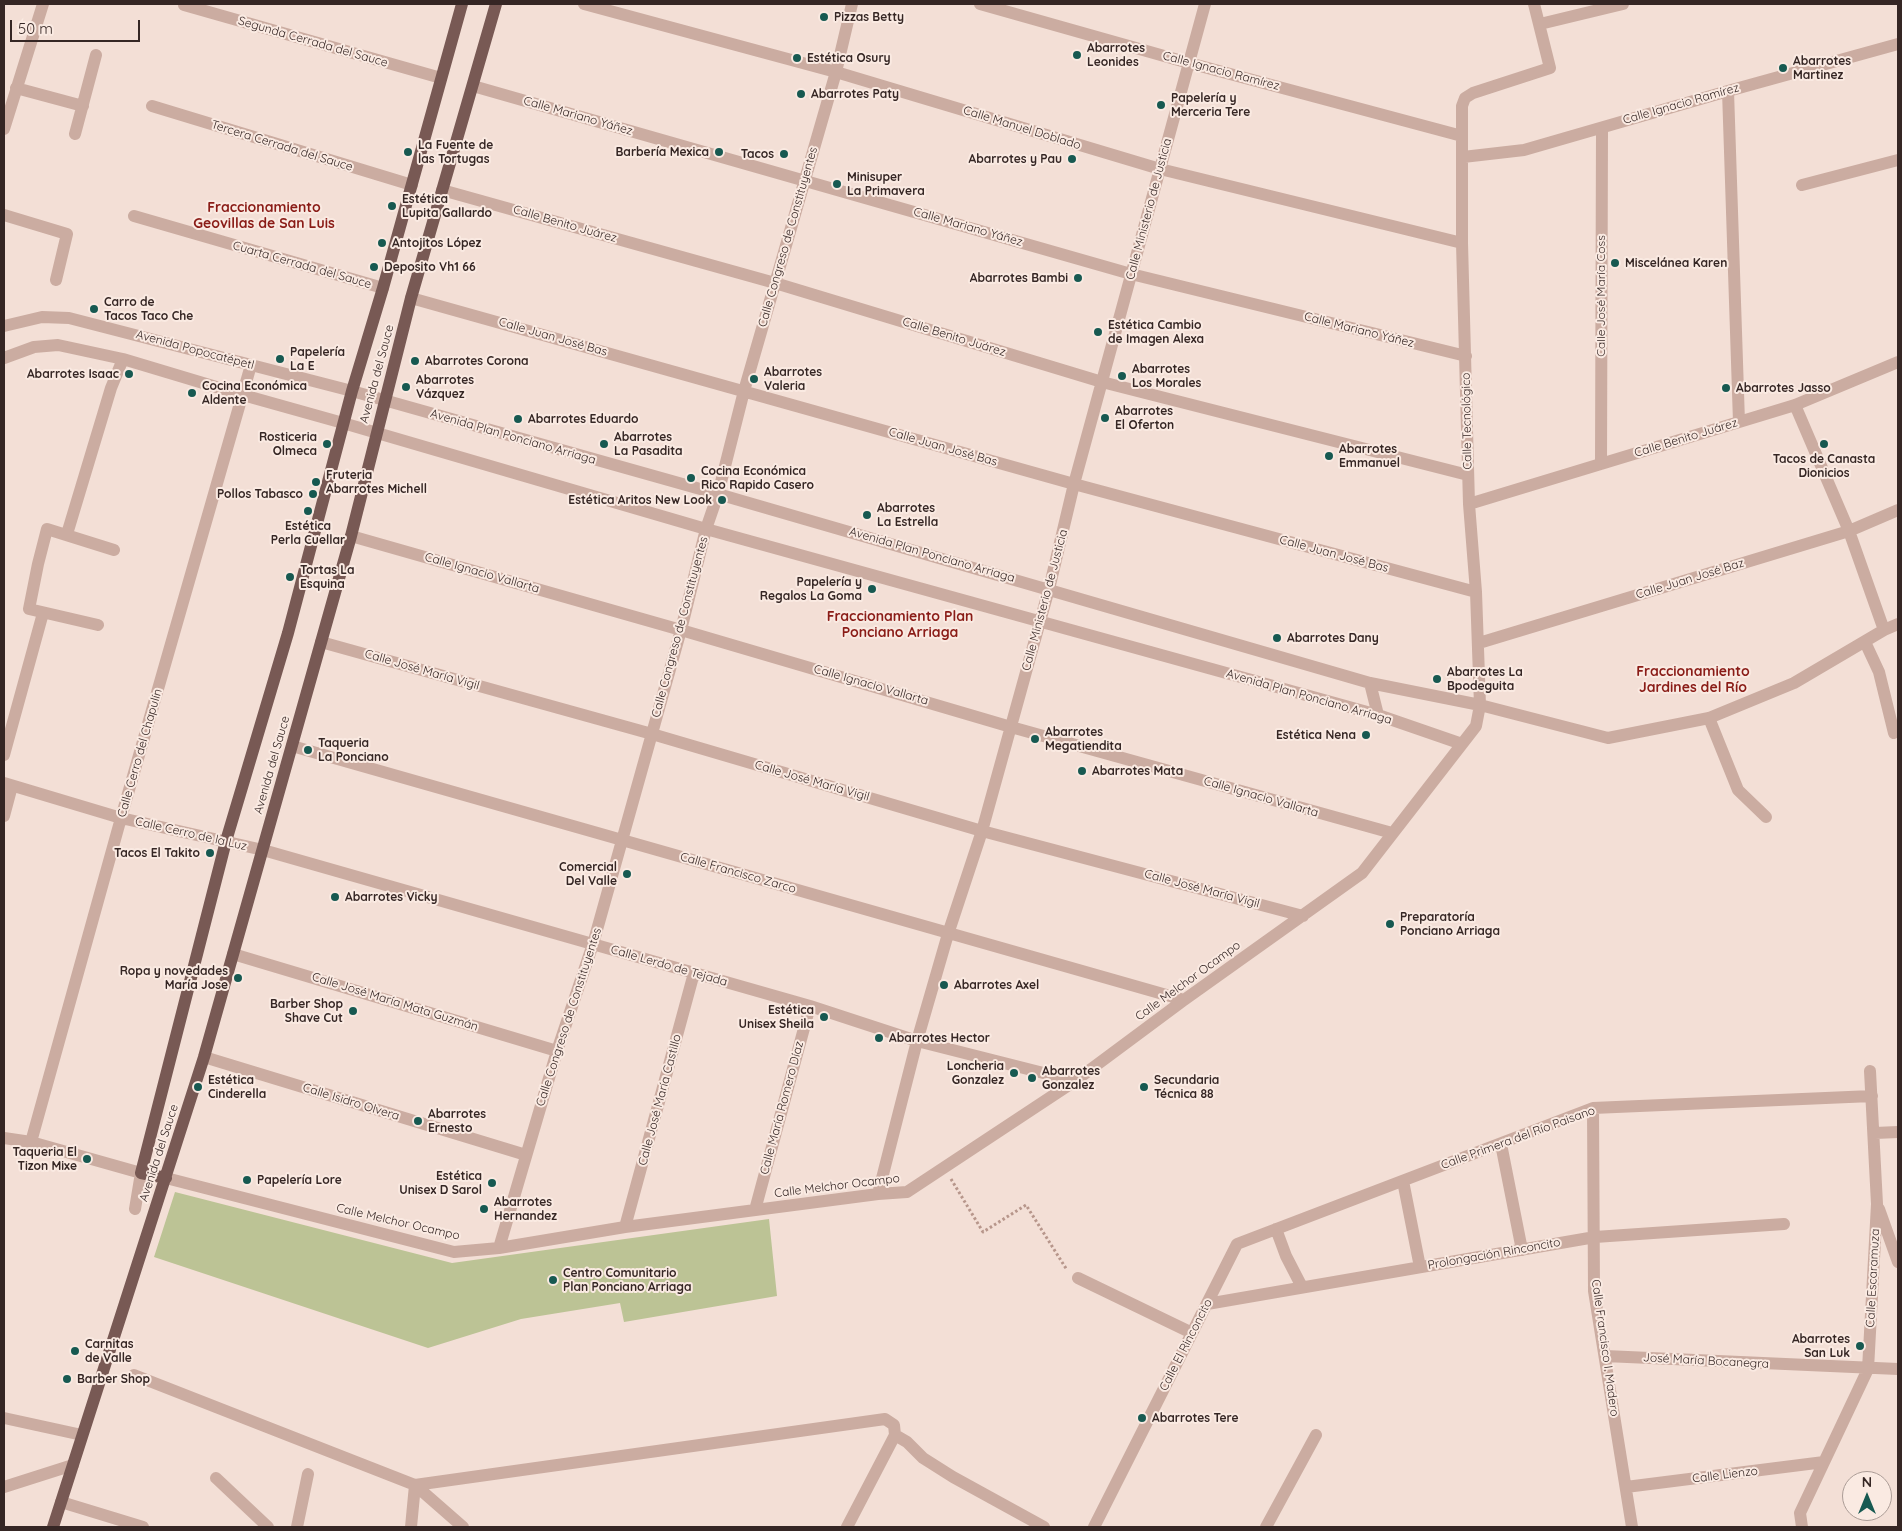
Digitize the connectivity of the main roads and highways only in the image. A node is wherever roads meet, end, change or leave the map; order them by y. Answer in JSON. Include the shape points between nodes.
{"nodes":[{"id":1,"x":462,"y":4,"type":"edge"},
{"id":2,"x":496,"y":4,"type":"edge"},
{"id":3,"x":141,"y":1173,"type":"joint"},
{"id":4,"x":166,"y":1178,"type":"junction"},
{"id":5,"x":53,"y":1527,"type":"edge"}],
"edges":[{"from":1,"to":3,"type":"main road","name":"Avenida del Sauce","via":[[343,423],[288,633],[226,841]]},
{"from":2,"to":4,"type":"main road","name":"Avenida del Sauce","via":[[411,298],[351,536],[263,850]]},
{"from":3,"to":4,"type":"main road","name":"Calle Melchor Ocampo"},
{"from":4,"to":5,"type":"main road","name":"Avenida del Sauce"}]}
